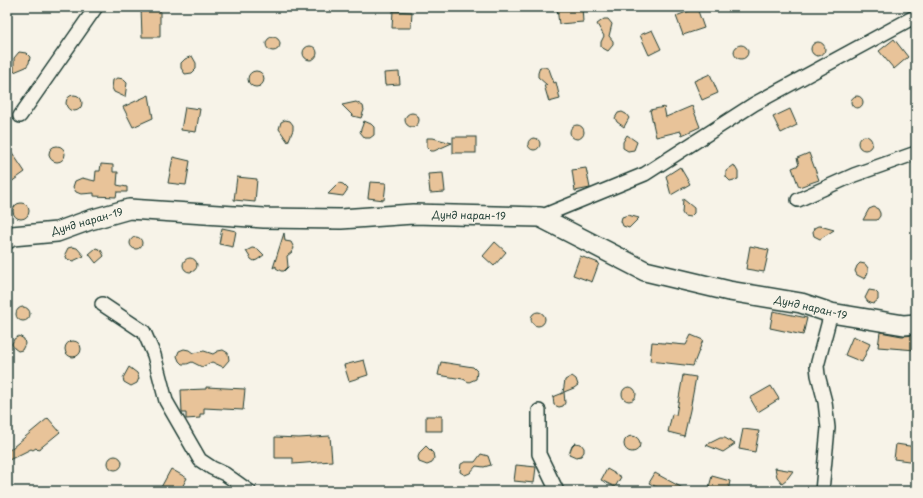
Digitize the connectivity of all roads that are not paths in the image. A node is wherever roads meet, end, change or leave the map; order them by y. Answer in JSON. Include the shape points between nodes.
{"nodes":[{"id":1,"x":96,"y":7,"type":"edge"},
{"id":2,"x":916,"y":16,"type":"edge"},
{"id":3,"x":20,"y":116,"type":"dead end"},
{"id":4,"x":916,"y":153,"type":"edge"},
{"id":5,"x":798,"y":200,"type":"dead end"},
{"id":6,"x":540,"y":217,"type":"junction"},
{"id":7,"x":7,"y":239,"type":"edge"},
{"id":8,"x":102,"y":304,"type":"dead end"},
{"id":9,"x":831,"y":313,"type":"junction"},
{"id":10,"x":916,"y":324,"type":"edge"},
{"id":11,"x":539,"y":411,"type":"dead end"},
{"id":12,"x":249,"y":491,"type":"edge"},
{"id":13,"x":557,"y":491,"type":"edge"},
{"id":14,"x":822,"y":491,"type":"edge"}],
"edges":[{"from":1,"to":3,"type":"street"},
{"from":2,"to":6,"type":"street","via":[[754,104],[645,174]]},
{"from":4,"to":5,"type":"street","via":[[854,175]]},
{"from":6,"to":7,"type":"street","name":"Дунд наран-19","via":[[413,214],[340,219],[271,218],[129,209],[58,232],[12,236]]},
{"from":6,"to":9,"type":"street","name":"Дунд наран-19","via":[[645,271],[729,291],[801,303]]},
{"from":8,"to":12,"type":"street","via":[[144,332],[154,355],[166,401],[200,460]]},
{"from":9,"to":10,"type":"street","name":"Дунд наран-19","via":[[904,325]]},
{"from":9,"to":14,"type":"street","via":[[817,366],[828,428]]},
{"from":11,"to":13,"type":"street","via":[[539,454]]}]}
